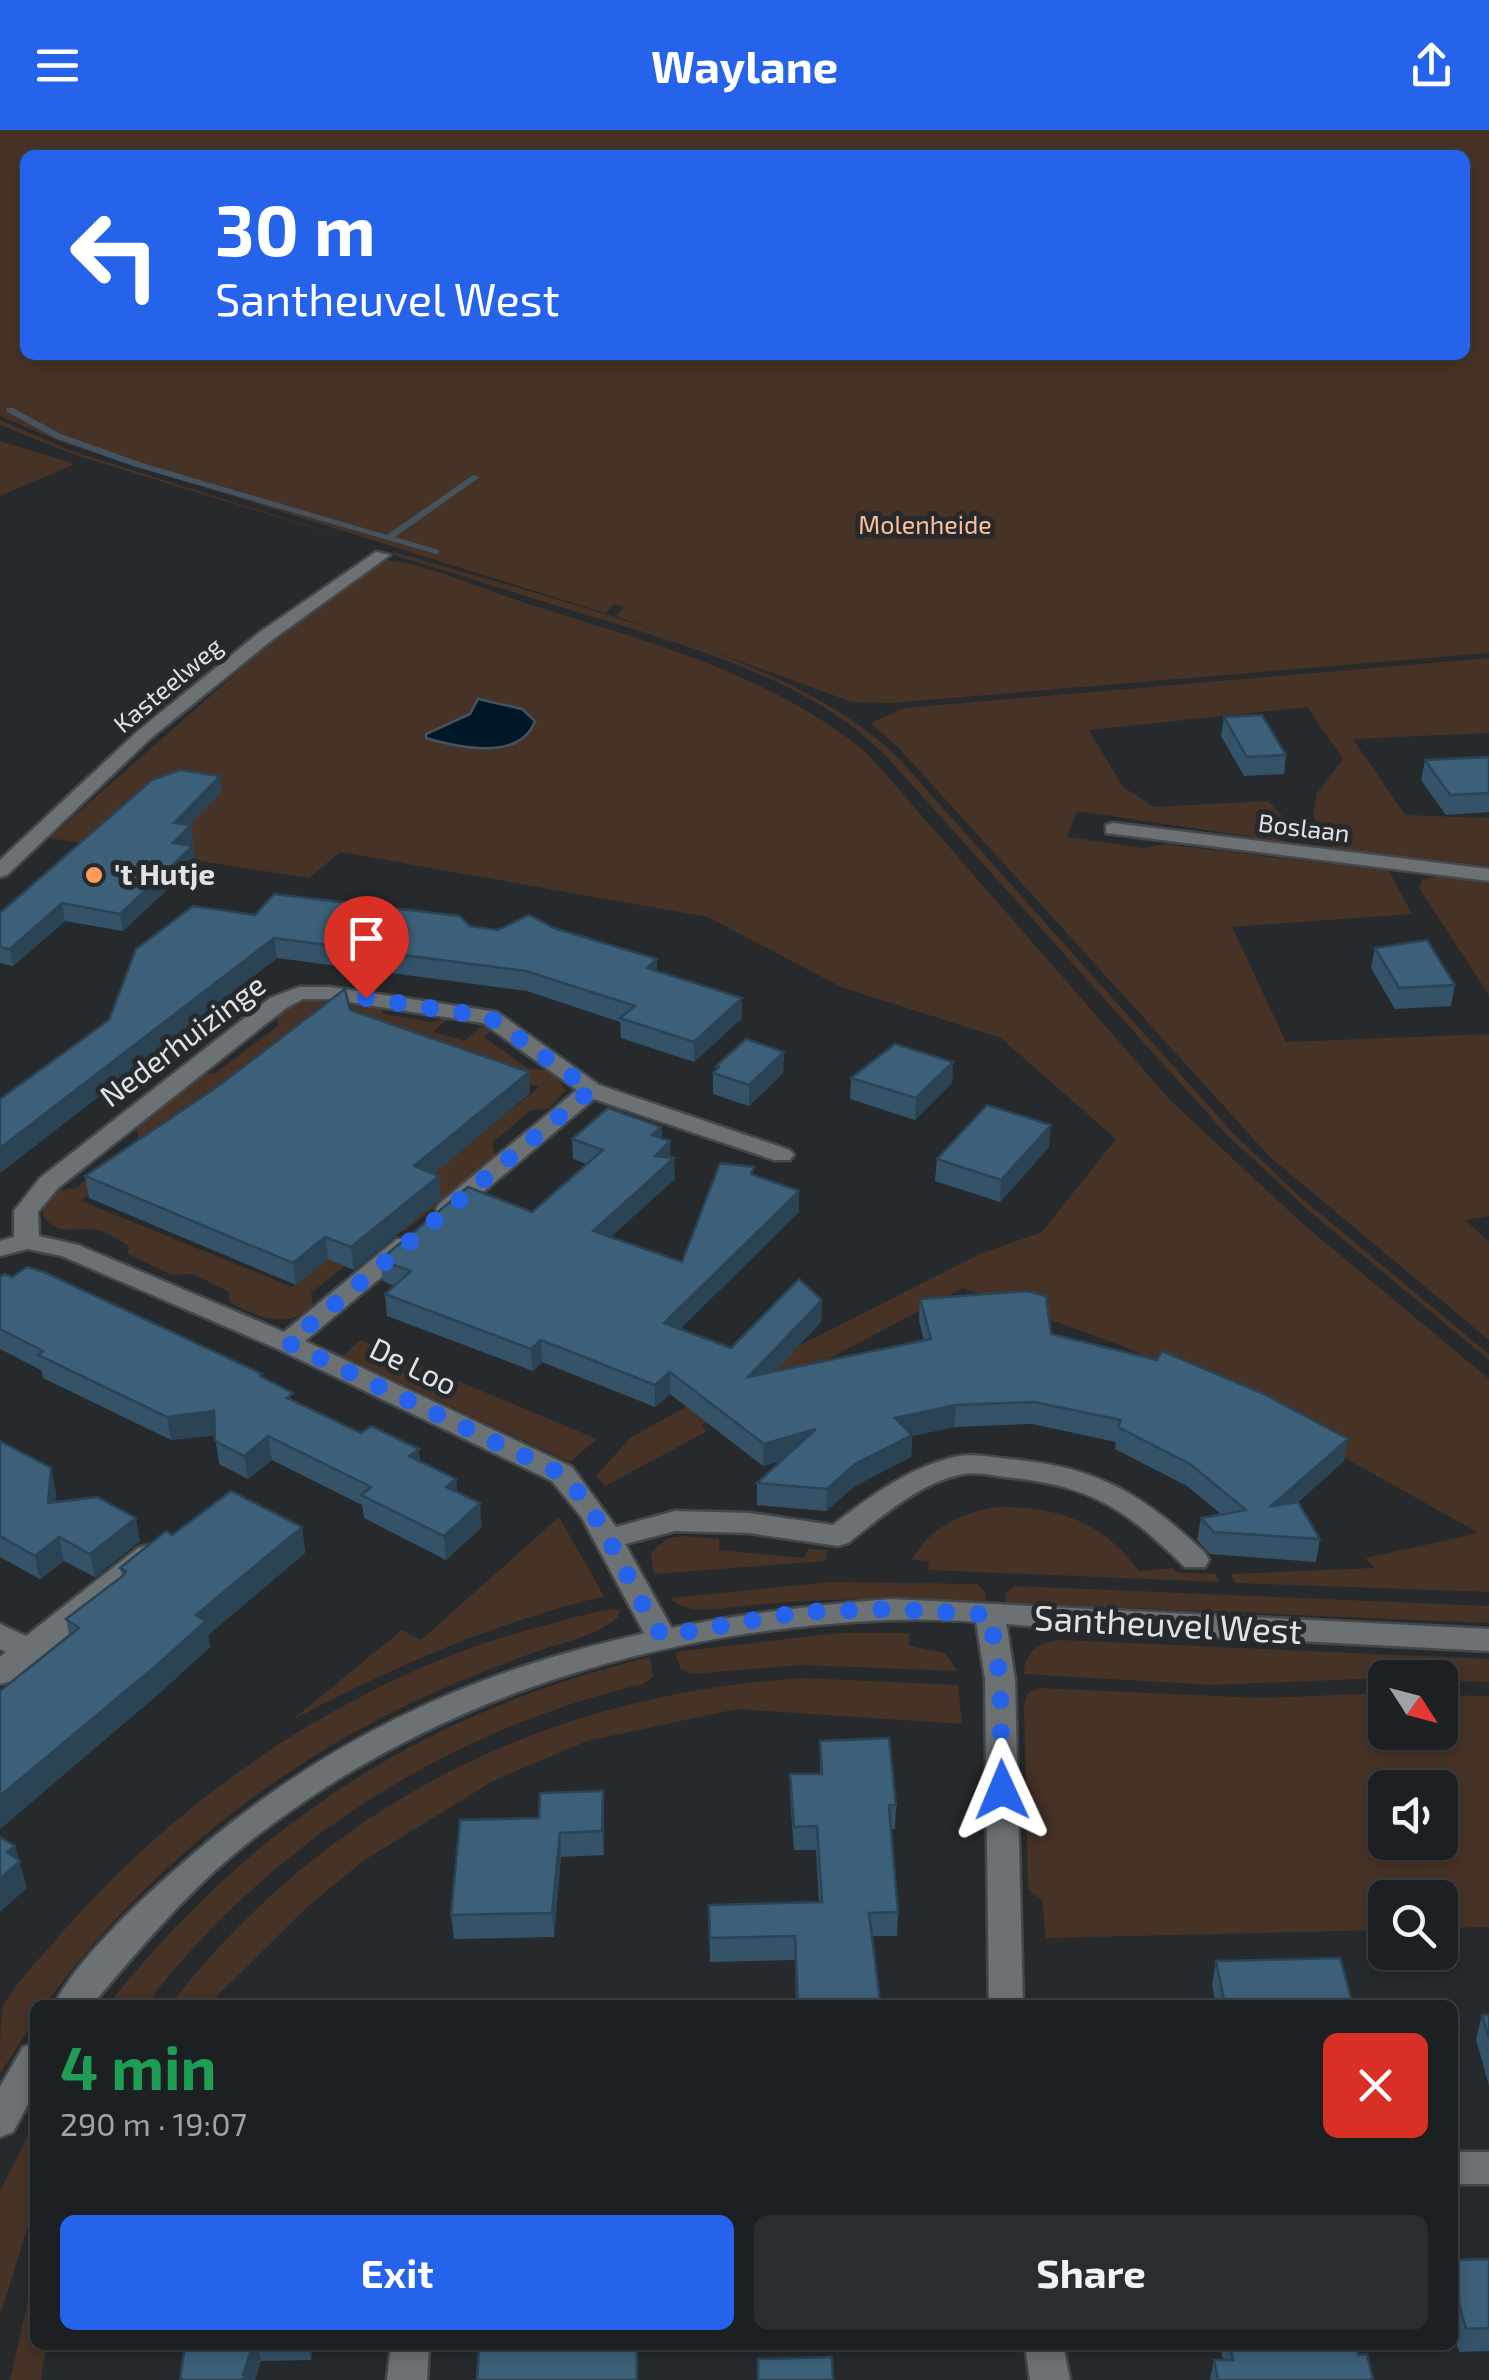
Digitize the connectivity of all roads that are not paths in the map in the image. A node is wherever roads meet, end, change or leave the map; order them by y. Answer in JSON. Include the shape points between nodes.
{"nodes":[{"id":1,"x":382,"y":555,"type":"dead end"},
{"id":2,"x":1113,"y":829,"type":"dead end"},
{"id":3,"x":0,"y":870,"type":"edge"},
{"id":4,"x":1489,"y":875,"type":"edge"},
{"id":5,"x":591,"y":1090,"type":"junction"},
{"id":6,"x":782,"y":1155,"type":"dead end"},
{"id":7,"x":27,"y":1241,"type":"junction"},
{"id":8,"x":0,"y":1249,"type":"edge"},
{"id":9,"x":288,"y":1343,"type":"junction"},
{"id":10,"x":176,"y":1532,"type":"edge"},
{"id":11,"x":612,"y":1538,"type":"junction"},
{"id":12,"x":1195,"y":1560,"type":"dead end"},
{"id":13,"x":990,"y":1615,"type":"junction"},
{"id":14,"x":0,"y":1635,"type":"edge"},
{"id":15,"x":662,"y":1636,"type":"junction"},
{"id":16,"x":1489,"y":1640,"type":"edge"},
{"id":17,"x":27,"y":1651,"type":"junction"},
{"id":18,"x":0,"y":1673,"type":"edge"},
{"id":19,"x":75,"y":2000,"type":"edge"},
{"id":20,"x":1006,"y":2000,"type":"edge"},
{"id":21,"x":30,"y":2067,"type":"edge"},
{"id":22,"x":0,"y":2121,"type":"edge"},
{"id":23,"x":1458,"y":2168,"type":"edge"},
{"id":24,"x":1489,"y":2168,"type":"edge"},
{"id":25,"x":410,"y":2350,"type":"edge"},
{"id":26,"x":1045,"y":2350,"type":"edge"},
{"id":27,"x":407,"y":2380,"type":"edge"},
{"id":28,"x":1050,"y":2380,"type":"edge"}],
"edges":[{"from":1,"to":3,"type":"street","name":"Kasteelweg","via":[[266,636],[145,734]]},
{"from":2,"to":4,"type":"street","name":"Boslaan"},
{"from":5,"to":6,"type":"street","name":"Nederhuizinge"},
{"from":5,"to":7,"type":"street","name":"Nederhuizinge","via":[[489,1017],[299,992],[49,1182],[26,1211]]},
{"from":5,"to":9,"type":"street"},
{"from":7,"to":8,"type":"street"},
{"from":7,"to":9,"type":"street","name":"De Loo","via":[[69,1250]]},
{"from":9,"to":11,"type":"street","name":"De Loo","via":[[562,1474]]},
{"from":10,"to":17,"type":"street"},
{"from":11,"to":12,"type":"street","via":[[675,1521],[838,1536],[888,1498],[958,1466],[1069,1474],[1112,1490],[1150,1515]]},
{"from":11,"to":15,"type":"street","name":"De Loo","via":[[636,1599]]},
{"from":13,"to":15,"type":"street","name":"Santheuvel West","via":[[802,1612]]},
{"from":13,"to":16,"type":"street","name":"Santheuvel West"},
{"from":13,"to":20,"type":"street","via":[[1000,1679]]},
{"from":14,"to":17,"type":"street"},
{"from":15,"to":19,"type":"street","name":"Santheuvel West","via":[[507,1678],[370,1745],[221,1846],[113,1950]]},
{"from":17,"to":18,"type":"street"},
{"from":21,"to":22,"type":"street"},
{"from":23,"to":24,"type":"street"},
{"from":25,"to":27,"type":"street"},
{"from":26,"to":28,"type":"street"}]}
